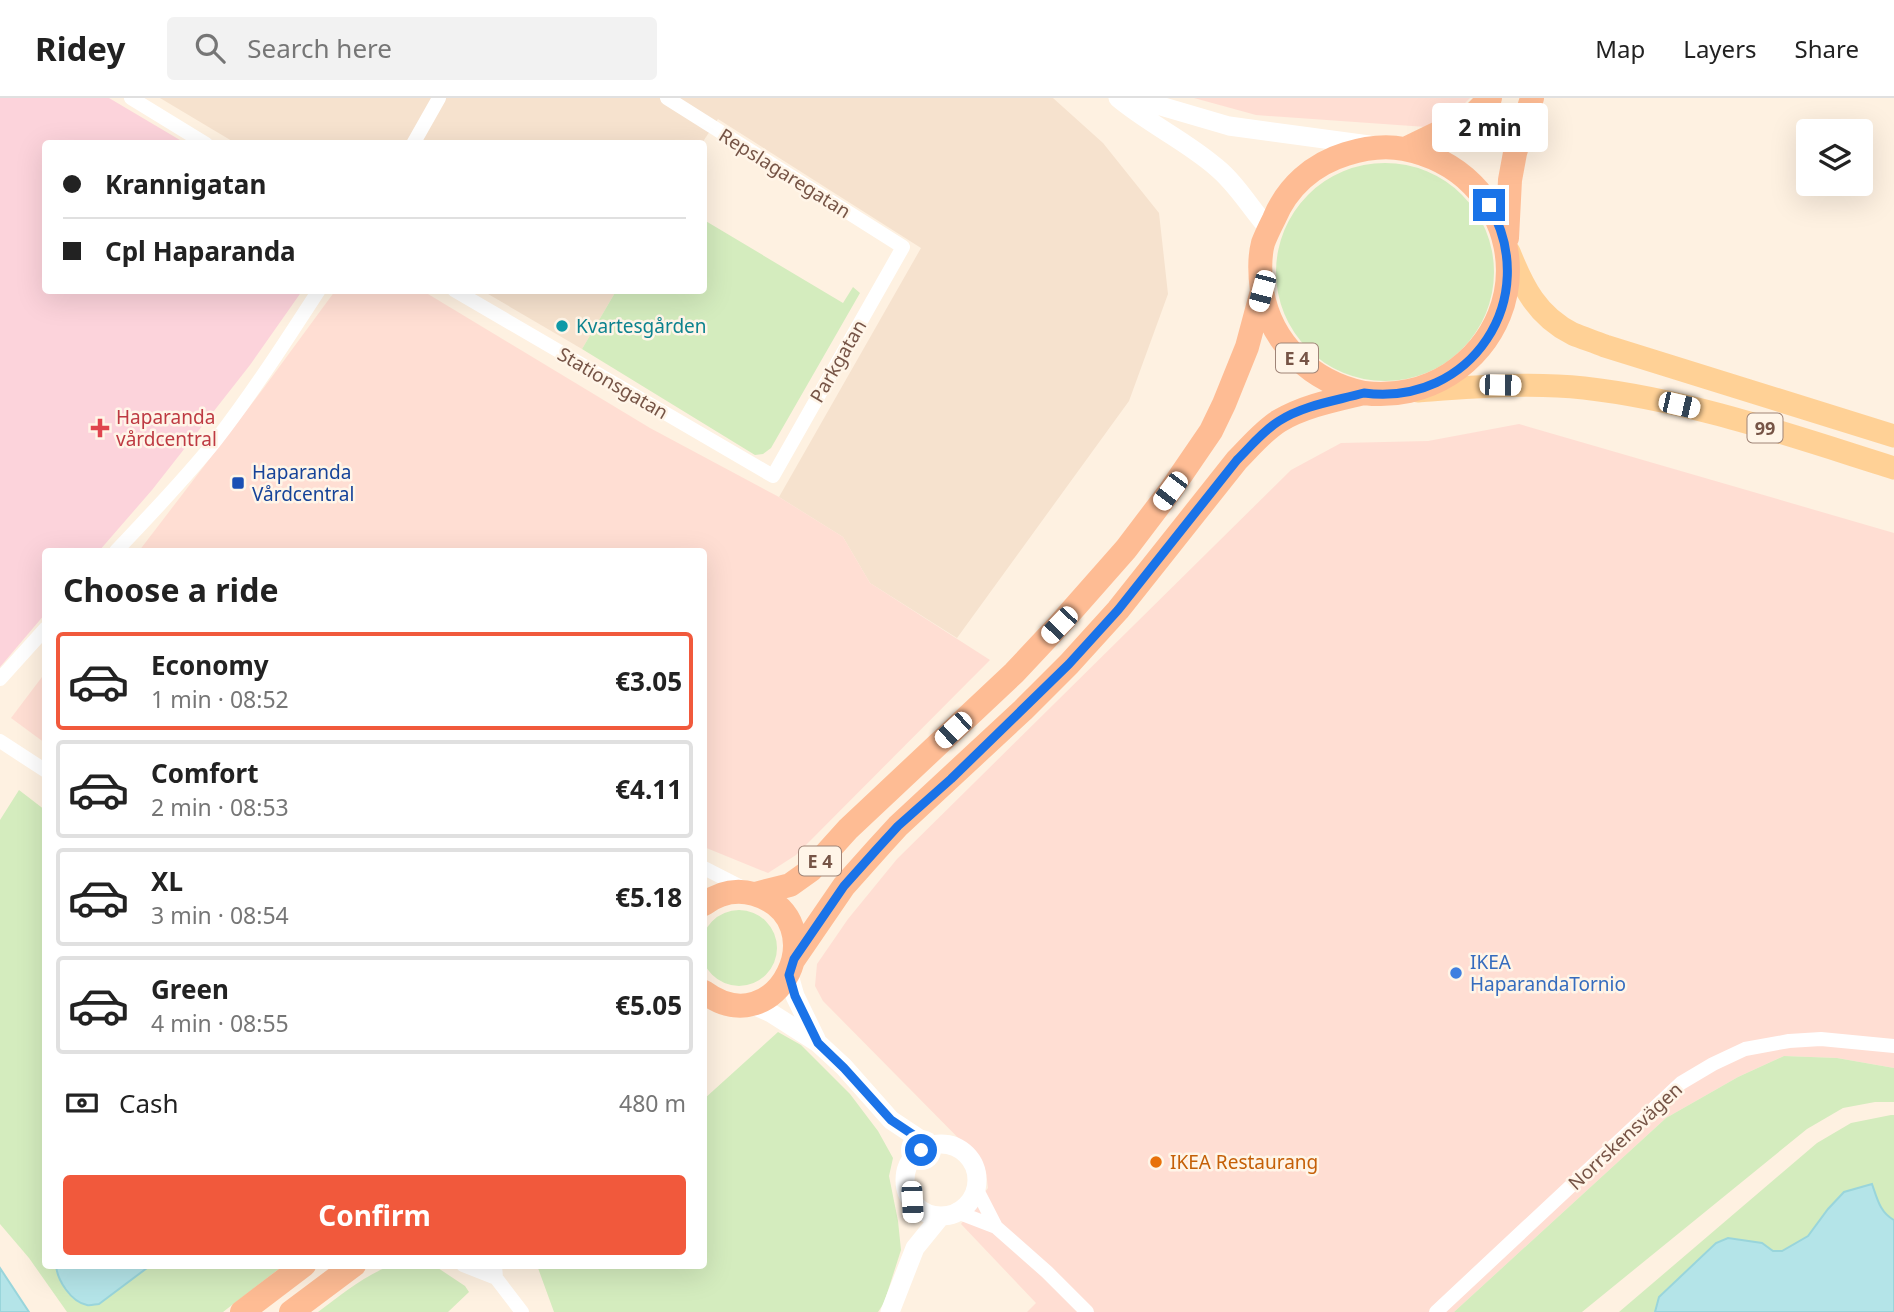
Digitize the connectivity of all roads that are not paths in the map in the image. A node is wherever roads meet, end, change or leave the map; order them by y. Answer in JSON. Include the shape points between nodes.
{"nodes":[{"id":1,"x":131,"y":98,"type":"edge"},
{"id":2,"x":439,"y":98,"type":"edge"},
{"id":3,"x":667,"y":98,"type":"edge"},
{"id":4,"x":1118,"y":98,"type":"edge"},
{"id":5,"x":1133,"y":98,"type":"edge"},
{"id":6,"x":1490,"y":98,"type":"edge"},
{"id":7,"x":1532,"y":98,"type":"edge"},
{"id":8,"x":199,"y":140,"type":"edge"},
{"id":9,"x":415,"y":140,"type":"edge"},
{"id":10,"x":1393,"y":148,"type":"junction"},
{"id":11,"x":1269,"y":229,"type":"junction"},
{"id":12,"x":1506,"y":245,"type":"junction"},
{"id":13,"x":902,"y":247,"type":"joint"},
{"id":14,"x":1262,"y":291,"type":"junction"},
{"id":15,"x":316,"y":294,"type":"edge"},
{"id":16,"x":461,"y":294,"type":"edge"},
{"id":17,"x":1364,"y":393,"type":"junction"},
{"id":18,"x":1397,"y":393,"type":"junction"},
{"id":19,"x":1894,"y":436,"type":"edge"},
{"id":20,"x":1894,"y":468,"type":"edge"},
{"id":21,"x":773,"y":476,"type":"joint"},
{"id":22,"x":120,"y":548,"type":"edge"},
{"id":23,"x":42,"y":632,"type":"edge"},
{"id":24,"x":0,"y":679,"type":"edge"},
{"id":25,"x":0,"y":741,"type":"edge"},
{"id":26,"x":42,"y":768,"type":"edge"},
{"id":27,"x":707,"y":870,"type":"edge"},
{"id":28,"x":755,"y":894,"type":"junction"},
{"id":29,"x":707,"y":902,"type":"edge"},
{"id":30,"x":791,"y":967,"type":"junction"},
{"id":31,"x":711,"y":1001,"type":"edge"},
{"id":32,"x":751,"y":1004,"type":"junction"},
{"id":33,"x":818,"y":1043,"type":"junction"},
{"id":34,"x":1894,"y":1046,"type":"edge"},
{"id":35,"x":891,"y":1120,"type":"junction"},
{"id":36,"x":930,"y":1146,"type":"junction"},
{"id":37,"x":908,"y":1166,"type":"junction"},
{"id":38,"x":976,"y":1188,"type":"junction"},
{"id":39,"x":912,"y":1202,"type":"junction"},
{"id":40,"x":949,"y":1214,"type":"junction"},
{"id":41,"x":996,"y":1227,"type":"junction"},
{"id":42,"x":915,"y":1248,"type":"junction"},
{"id":43,"x":299,"y":1269,"type":"edge"},
{"id":44,"x":349,"y":1269,"type":"edge"},
{"id":45,"x":496,"y":1272,"type":"edge"},
{"id":46,"x":1084,"y":1308,"type":"edge"},
{"id":47,"x":242,"y":1312,"type":"edge"},
{"id":48,"x":290,"y":1312,"type":"edge"},
{"id":49,"x":522,"y":1312,"type":"edge"},
{"id":50,"x":890,"y":1312,"type":"edge"},
{"id":51,"x":1436,"y":1312,"type":"edge"}],
"edges":[{"from":1,"to":8,"type":"street"},
{"from":2,"to":9,"type":"street"},
{"from":3,"to":13,"type":"street","name":"Repslagaregatan"},
{"from":4,"to":11,"type":"street","via":[[1214,165]]},
{"from":5,"to":10,"type":"street","via":[[1228,126]]},
{"from":6,"to":10,"type":"highway","number":"E 4","via":[[1471,117]]},
{"from":7,"to":12,"type":"highway","number":"E 4","via":[[1510,180]]},
{"from":10,"to":11,"type":"highway","number":"E 4","via":[[1357,150],[1322,163],[1291,188]]},
{"from":10,"to":12,"type":"highway","number":"E 4","via":[[1428,156],[1465,176],[1489,205]]},
{"from":11,"to":14,"type":"highway","number":"E 4","via":[[1261,253]]},
{"from":12,"to":18,"type":"highway","number":"E 4","via":[[1503,306],[1481,349],[1437,382]]},
{"from":12,"to":19,"type":"main road","number":"99","via":[[1528,295],[1543,313],[1572,333]]},
{"from":13,"to":21,"type":"street","name":"Parkgatan"},
{"from":14,"to":17,"type":"highway","number":"E 4","via":[[1272,323],[1297,358],[1333,384]]},
{"from":14,"to":28,"type":"highway","number":"E 4","via":[[1247,347],[1211,431],[1126,549],[1014,673],[848,829],[811,870],[785,887]]},
{"from":15,"to":22,"type":"street","via":[[216,440]]},
{"from":16,"to":21,"type":"street","name":"Stationsgatan"},
{"from":17,"to":18,"type":"highway","number":"E 4"},
{"from":17,"to":30,"type":"highway","number":"E 4","via":[[1297,412],[1255,441],[1069,664],[898,826],[844,886]]},
{"from":18,"to":20,"type":"main road","number":"99","via":[[1500,385],[1582,388],[1727,416]]},
{"from":23,"to":24,"type":"street"},
{"from":25,"to":26,"type":"street"},
{"from":27,"to":28,"type":"street"},
{"from":28,"to":29,"type":"highway","number":"E 4","via":[[731,892]]},
{"from":28,"to":30,"type":"highway","via":[[786,917],[794,935]]},
{"from":30,"to":32,"type":"highway","number":"E 4","via":[[772,994]]},
{"from":30,"to":33,"type":"street","via":[[795,996]]},
{"from":31,"to":32,"type":"highway"},
{"from":32,"to":33,"type":"street"},
{"from":33,"to":35,"type":"street"},
{"from":34,"to":51,"type":"street","name":"Norrskensvägen","via":[[1821,1039],[1745,1049],[1713,1064],[1681,1083]]},
{"from":35,"to":36,"type":"street"},
{"from":35,"to":37,"type":"street"},
{"from":36,"to":37,"type":"street"},
{"from":36,"to":38,"type":"street","via":[[950,1146],[966,1155],[975,1171]]},
{"from":37,"to":39,"type":"street","via":[[905,1184]]},
{"from":38,"to":40,"type":"street","via":[[964,1207]]},
{"from":38,"to":41,"type":"street"},
{"from":39,"to":40,"type":"street","via":[[924,1212]]},
{"from":39,"to":42,"type":"street"},
{"from":40,"to":41,"type":"street"},
{"from":40,"to":42,"type":"street"},
{"from":41,"to":46,"type":"street"},
{"from":42,"to":50,"type":"street"},
{"from":43,"to":47,"type":"highway"},
{"from":44,"to":48,"type":"highway"},
{"from":45,"to":49,"type":"street"}]}
